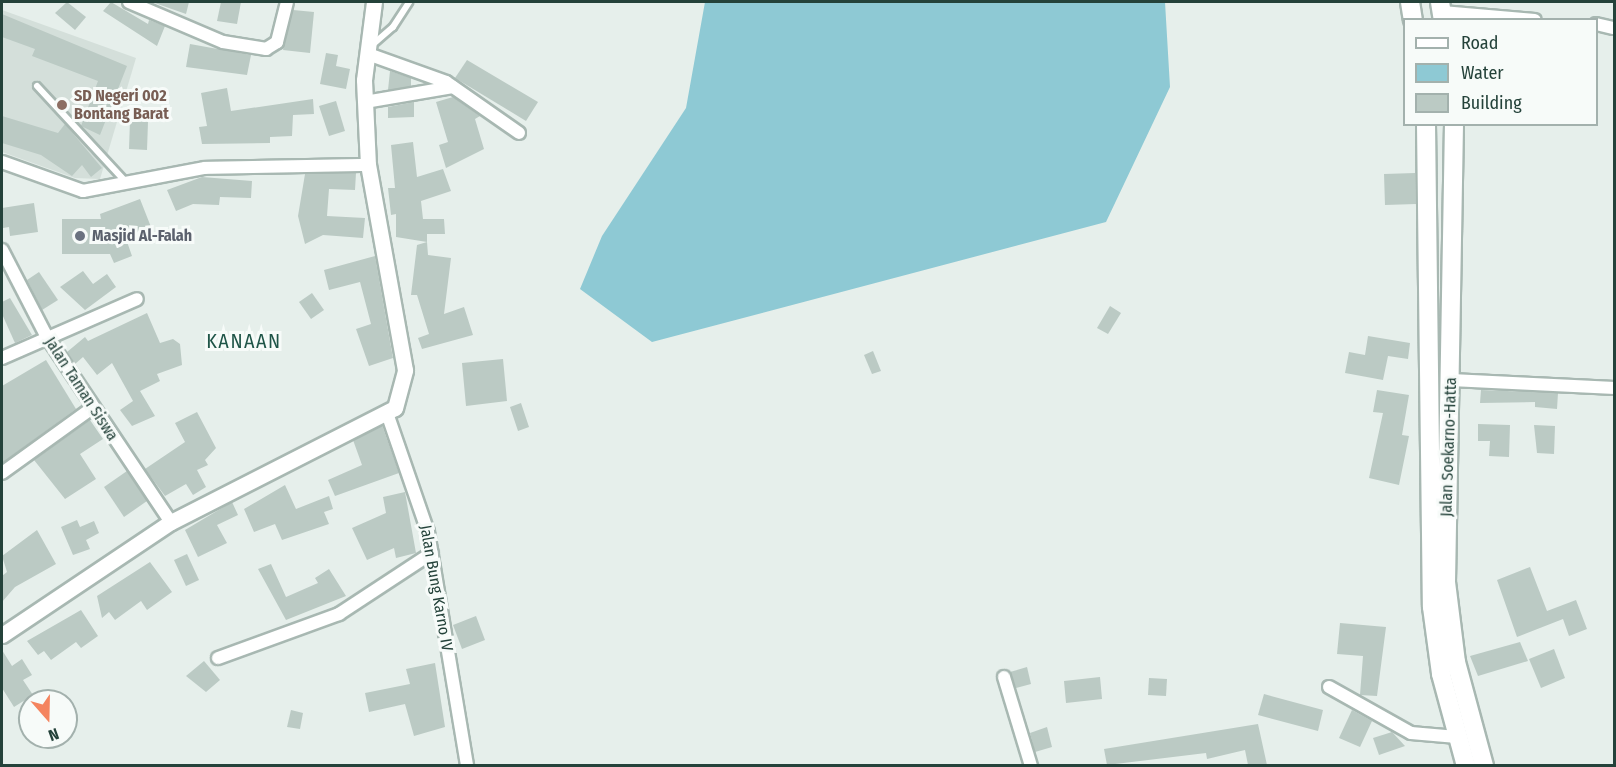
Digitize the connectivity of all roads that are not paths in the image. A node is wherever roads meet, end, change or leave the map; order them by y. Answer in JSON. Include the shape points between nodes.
{"nodes":[{"id":1,"x":129,"y":2,"type":"edge"},
{"id":2,"x":287,"y":2,"type":"edge"},
{"id":3,"x":374,"y":2,"type":"edge"},
{"id":4,"x":409,"y":2,"type":"edge"},
{"id":5,"x":1410,"y":2,"type":"edge"},
{"id":6,"x":1442,"y":11,"type":"edge"},
{"id":7,"x":1413,"y":18,"type":"edge"},
{"id":8,"x":1514,"y":18,"type":"edge"},
{"id":9,"x":1598,"y":24,"type":"edge"},
{"id":10,"x":1614,"y":28,"type":"edge"},
{"id":11,"x":368,"y":51,"type":"junction"},
{"id":12,"x":37,"y":86,"type":"dead end"},
{"id":13,"x":453,"y":87,"type":"junction"},
{"id":14,"x":365,"y":102,"type":"junction"},
{"id":15,"x":1426,"y":126,"type":"edge"},
{"id":16,"x":1454,"y":126,"type":"edge"},
{"id":17,"x":519,"y":133,"type":"dead end"},
{"id":18,"x":2,"y":162,"type":"edge"},
{"id":19,"x":368,"y":165,"type":"junction"},
{"id":20,"x":127,"y":183,"type":"junction"},
{"id":21,"x":2,"y":250,"type":"edge"},
{"id":22,"x":137,"y":299,"type":"dead end"},
{"id":23,"x":47,"y":338,"type":"junction"},
{"id":24,"x":2,"y":358,"type":"edge"},
{"id":25,"x":1452,"y":380,"type":"junction"},
{"id":26,"x":1614,"y":388,"type":"edge"},
{"id":27,"x":92,"y":408,"type":"junction"},
{"id":28,"x":388,"y":416,"type":"junction"},
{"id":29,"x":2,"y":473,"type":"edge"},
{"id":30,"x":171,"y":522,"type":"junction"},
{"id":31,"x":1438,"y":546,"type":"junction"},
{"id":32,"x":432,"y":553,"type":"junction"},
{"id":33,"x":1439,"y":581,"type":"junction"},
{"id":34,"x":4,"y":628,"type":"edge"},
{"id":35,"x":218,"y":658,"type":"dead end"},
{"id":36,"x":1004,"y":677,"type":"dead end"},
{"id":37,"x":1329,"y":687,"type":"dead end"},
{"id":38,"x":1457,"y":736,"type":"junction"},
{"id":39,"x":467,"y":765,"type":"edge"},
{"id":40,"x":1031,"y":765,"type":"edge"},
{"id":41,"x":1466,"y":765,"type":"edge"},
{"id":42,"x":1484,"y":765,"type":"edge"}],
"edges":[{"from":1,"to":2,"type":"street","via":[[223,42],[266,49],[277,42]]},
{"from":3,"to":11,"type":"street"},
{"from":4,"to":11,"type":"lane","via":[[393,27]]},
{"from":5,"to":7,"type":"main road"},
{"from":6,"to":8,"type":"street"},
{"from":9,"to":10,"type":"street"},
{"from":11,"to":13,"type":"street"},
{"from":11,"to":14,"type":"street"},
{"from":12,"to":20,"type":"lane"},
{"from":13,"to":14,"type":"street"},
{"from":13,"to":17,"type":"street"},
{"from":14,"to":19,"type":"street"},
{"from":15,"to":31,"type":"main road","name":"Jalan Soekarno-Hatta"},
{"from":16,"to":25,"type":"main road","name":"Jalan Soekarno-Hatta"},
{"from":18,"to":20,"type":"street","via":[[70,189],[97,190]]},
{"from":19,"to":20,"type":"street","via":[[205,168]]},
{"from":19,"to":28,"type":"street","via":[[405,370],[400,399]]},
{"from":21,"to":23,"type":"street","name":"Jalan Taman Siswa"},
{"from":22,"to":23,"type":"street"},
{"from":23,"to":24,"type":"street"},
{"from":23,"to":27,"type":"street","name":"Jalan Taman Siswa"},
{"from":25,"to":26,"type":"street"},
{"from":25,"to":31,"type":"main road","name":"Jalan Soekarno-Hatta"},
{"from":27,"to":29,"type":"street"},
{"from":27,"to":30,"type":"street","name":"Jalan Taman Siswa"},
{"from":28,"to":30,"type":"street"},
{"from":28,"to":32,"type":"street","name":"Jalan Bung Karno IV"},
{"from":30,"to":34,"type":"street"},
{"from":31,"to":33,"type":"main road","name":"Jalan Soekarno-Hatta"},
{"from":32,"to":35,"type":"street","via":[[339,614]]},
{"from":32,"to":39,"type":"street","name":"Jalan Bung Karno IV"},
{"from":33,"to":38,"type":"main road","name":"Jalan Soekarno-Hatta","via":[[1436,645]]},
{"from":33,"to":42,"type":"main road","name":"Jalan Soekarno-Hatta"},
{"from":36,"to":40,"type":"street"},
{"from":37,"to":38,"type":"street","via":[[1411,733]]},
{"from":38,"to":41,"type":"main road","name":"Jalan Soekarno-Hatta"}]}
